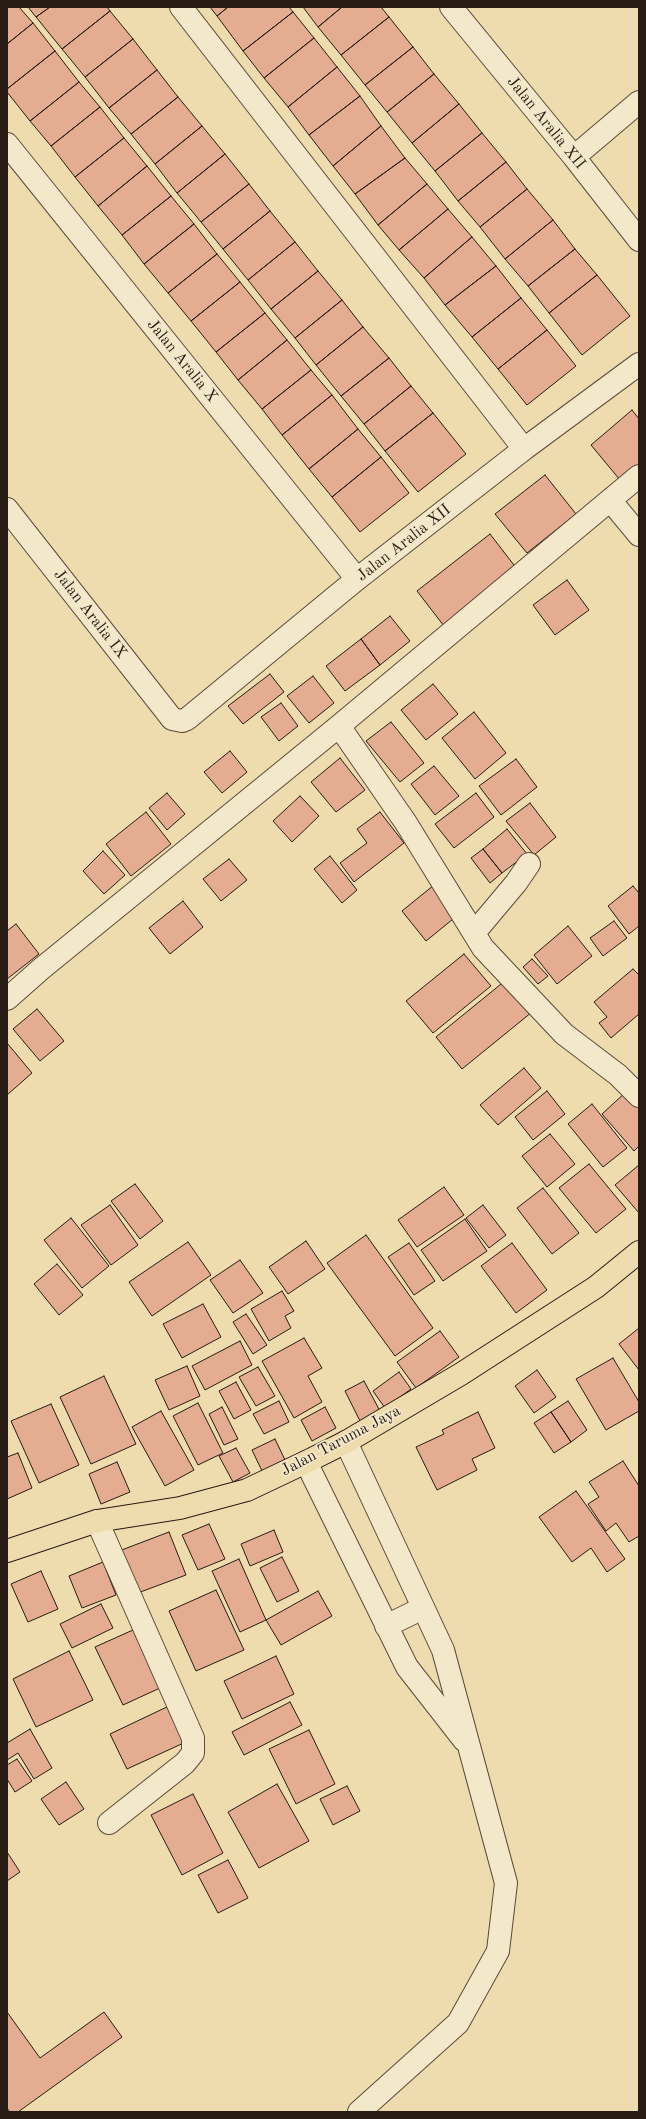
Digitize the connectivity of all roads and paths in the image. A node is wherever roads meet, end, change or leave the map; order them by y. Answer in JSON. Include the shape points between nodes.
{"nodes":[{"id":1,"x":181,"y":7,"type":"edge"},
{"id":2,"x":451,"y":7,"type":"edge"},
{"id":3,"x":639,"y":102,"type":"edge"},
{"id":4,"x":7,"y":144,"type":"edge"},
{"id":5,"x":574,"y":157,"type":"junction"},
{"id":6,"x":639,"y":240,"type":"edge"},
{"id":7,"x":639,"y":364,"type":"edge"},
{"id":8,"x":524,"y":449,"type":"junction"},
{"id":9,"x":639,"y":476,"type":"edge"},
{"id":10,"x":610,"y":500,"type":"junction"},
{"id":11,"x":7,"y":509,"type":"edge"},
{"id":12,"x":639,"y":535,"type":"edge"},
{"id":13,"x":357,"y":579,"type":"junction"},
{"id":14,"x":172,"y":719,"type":"joint"},
{"id":15,"x":339,"y":726,"type":"junction"},
{"id":16,"x":529,"y":864,"type":"dead end"},
{"id":17,"x":474,"y":933,"type":"junction"},
{"id":18,"x":7,"y":999,"type":"edge"},
{"id":19,"x":639,"y":1096,"type":"edge"},
{"id":20,"x":639,"y":1252,"type":"edge"},
{"id":21,"x":346,"y":1442,"type":"junction"},
{"id":22,"x":306,"y":1462,"type":"junction"},
{"id":23,"x":97,"y":1521,"type":"junction"},
{"id":24,"x":7,"y":1551,"type":"edge"},
{"id":25,"x":423,"y":1608,"type":"junction"},
{"id":26,"x":386,"y":1626,"type":"junction"},
{"id":27,"x":471,"y":1748,"type":"junction"},
{"id":28,"x":109,"y":1823,"type":"dead end"},
{"id":29,"x":359,"y":2112,"type":"edge"}],
"edges":[{"from":1,"to":8,"type":"street"},
{"from":2,"to":5,"type":"street","name":"Jalan Aralia XII"},
{"from":3,"to":5,"type":"street"},
{"from":4,"to":13,"type":"street","name":"Jalan Aralia X"},
{"from":5,"to":6,"type":"street","name":"Jalan Aralia XII"},
{"from":7,"to":8,"type":"street","name":"Jalan Aralia XII"},
{"from":8,"to":13,"type":"street","name":"Jalan Aralia XII"},
{"from":9,"to":10,"type":"street"},
{"from":10,"to":12,"type":"street"},
{"from":10,"to":15,"type":"street"},
{"from":11,"to":14,"type":"street","name":"Jalan Aralia IX"},
{"from":13,"to":14,"type":"street","name":"Jalan Aralia XII","via":[[187,719]]},
{"from":15,"to":17,"type":"street","via":[[406,823]]},
{"from":15,"to":18,"type":"street"},
{"from":16,"to":17,"type":"street"},
{"from":17,"to":19,"type":"street","via":[[483,948],[564,1034],[618,1076]]},
{"from":20,"to":21,"type":"main road","name":"Jalan Taruma Jaya","via":[[596,1287],[461,1374]]},
{"from":21,"to":22,"type":"main road","name":"Jalan Taruma Jaya"},
{"from":21,"to":25,"type":"street"},
{"from":22,"to":23,"type":"main road","name":"Jalan Taruma Jaya","via":[[240,1492],[180,1508]]},
{"from":22,"to":26,"type":"street"},
{"from":23,"to":24,"type":"main road","name":"Jalan Taruma Jaya"},
{"from":23,"to":28,"type":"street","via":[[193,1738],[193,1753],[185,1763]]},
{"from":25,"to":26,"type":"street"},
{"from":25,"to":27,"type":"street","via":[[443,1650]]},
{"from":26,"to":27,"type":"street","via":[[407,1668]]},
{"from":27,"to":29,"type":"street","via":[[506,1883],[498,1951],[458,2023]]}]}
